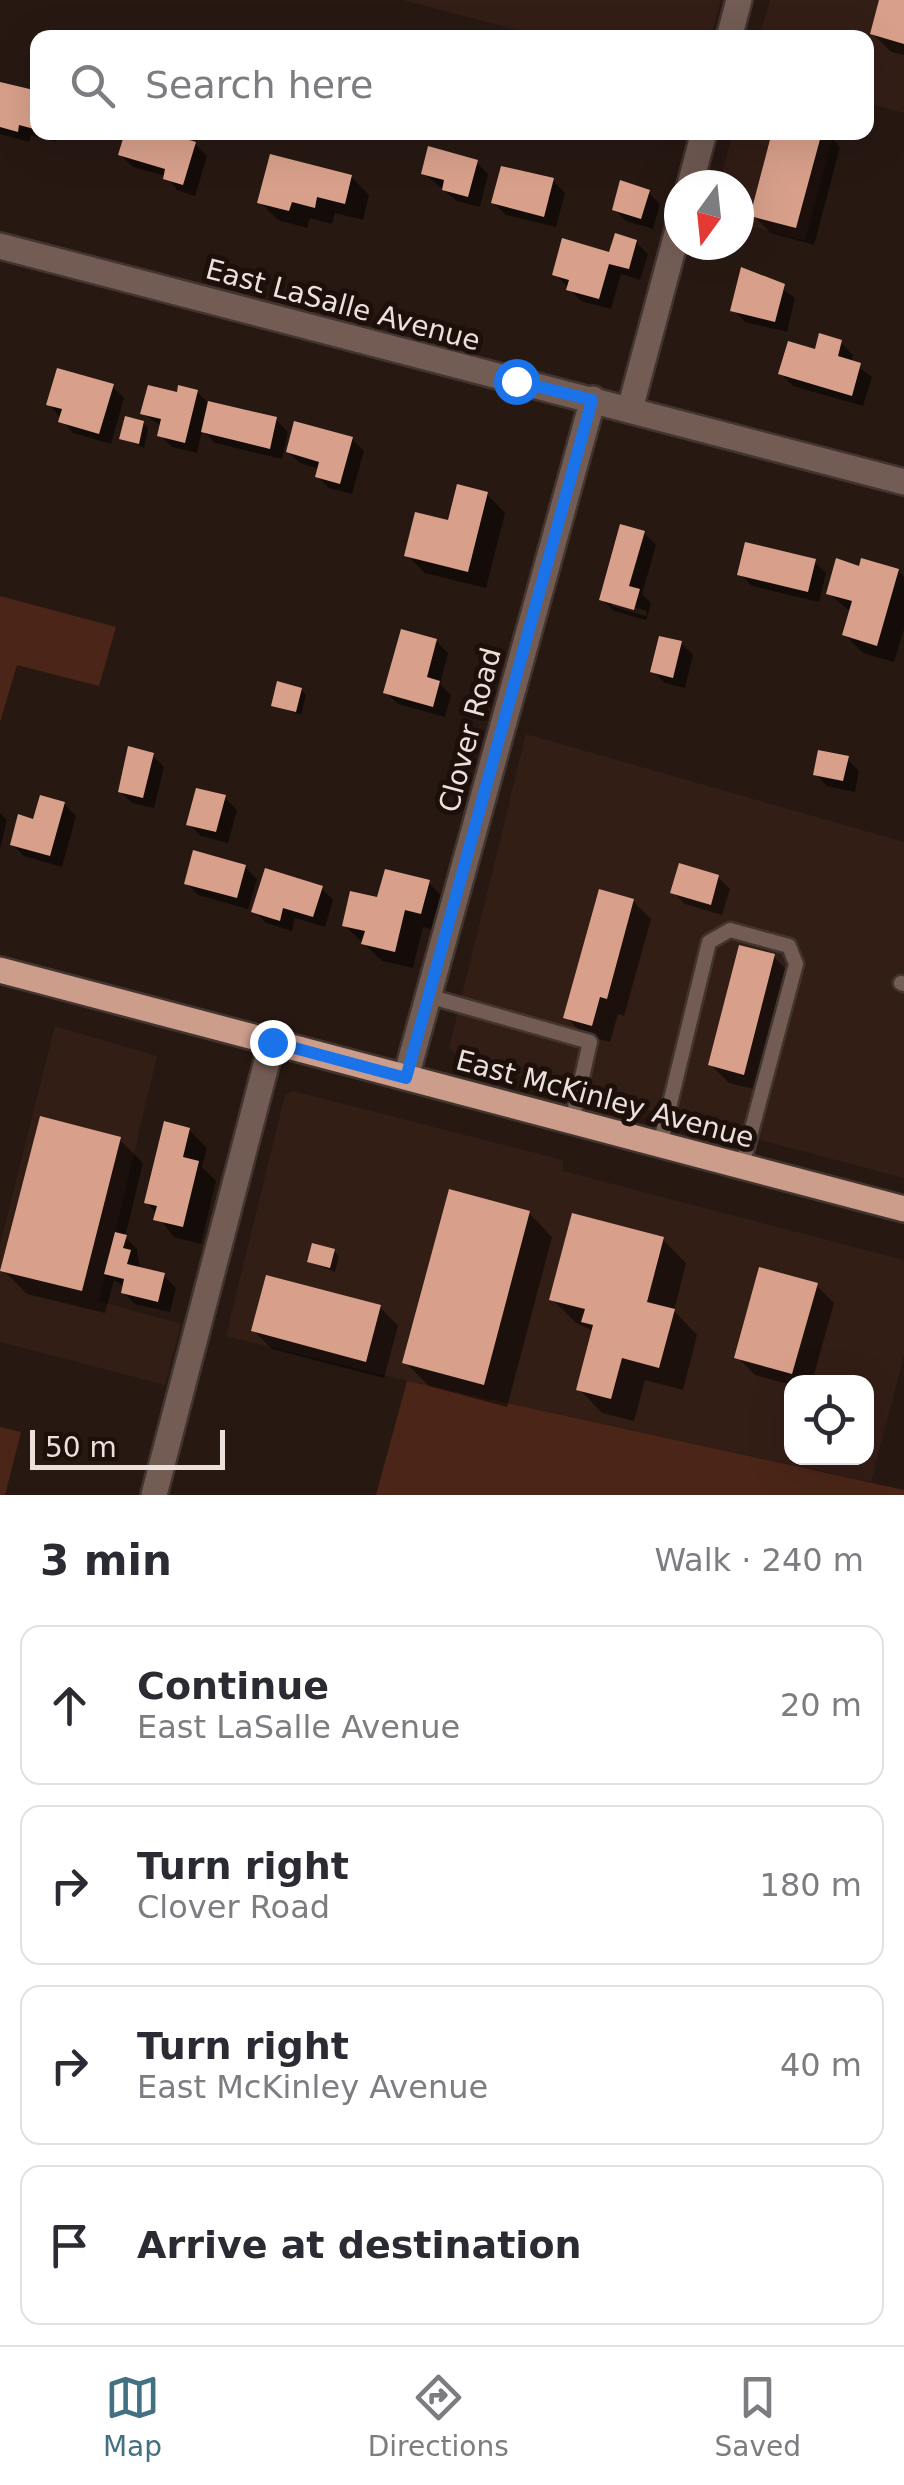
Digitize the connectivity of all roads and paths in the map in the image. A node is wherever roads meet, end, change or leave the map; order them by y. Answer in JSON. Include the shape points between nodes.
{"nodes":[{"id":1,"x":739,"y":0,"type":"edge"},
{"id":2,"x":731,"y":30,"type":"edge"},
{"id":3,"x":702,"y":140,"type":"edge"},
{"id":4,"x":694,"y":170,"type":"edge"},
{"id":5,"x":0,"y":246,"type":"edge"},
{"id":6,"x":670,"y":260,"type":"edge"},
{"id":7,"x":592,"y":400,"type":"junction"},
{"id":8,"x":630,"y":409,"type":"junction"},
{"id":9,"x":904,"y":482,"type":"edge"},
{"id":10,"x":0,"y":970,"type":"edge"},
{"id":11,"x":428,"y":996,"type":"junction"},
{"id":12,"x":272,"y":1042,"type":"junction"},
{"id":13,"x":406,"y":1078,"type":"junction"},
{"id":14,"x":572,"y":1121,"type":"junction"},
{"id":15,"x":660,"y":1144,"type":"junction"},
{"id":16,"x":742,"y":1166,"type":"junction"},
{"id":17,"x":901,"y":1205,"type":"edge"},
{"id":18,"x":154,"y":1495,"type":"edge"}],
"edges":[{"from":1,"to":2,"type":"street"},
{"from":3,"to":4,"type":"street"},
{"from":5,"to":7,"type":"street","name":"East LaSalle Avenue"},
{"from":6,"to":8,"type":"street"},
{"from":7,"to":8,"type":"street","name":"East LaSalle Avenue"},
{"from":7,"to":11,"type":"street","name":"Clover Road"},
{"from":8,"to":9,"type":"street","name":"East LaSalle Avenue"},
{"from":10,"to":12,"type":"main road","name":"East McKinley Avenue"},
{"from":11,"to":13,"type":"street","name":"Clover Road"},
{"from":11,"to":14,"type":"lane","via":[[590,1042]]},
{"from":12,"to":13,"type":"main road","name":"East McKinley Avenue"},
{"from":12,"to":18,"type":"street"},
{"from":13,"to":14,"type":"main road","name":"East McKinley Avenue"},
{"from":14,"to":15,"type":"main road","name":"East McKinley Avenue"},
{"from":15,"to":16,"type":"main road","name":"East McKinley Avenue"},
{"from":15,"to":16,"type":"lane","via":[[709,942],[730,930],[790,946],[796,964]]},
{"from":16,"to":17,"type":"main road","name":"East McKinley Avenue"}]}
